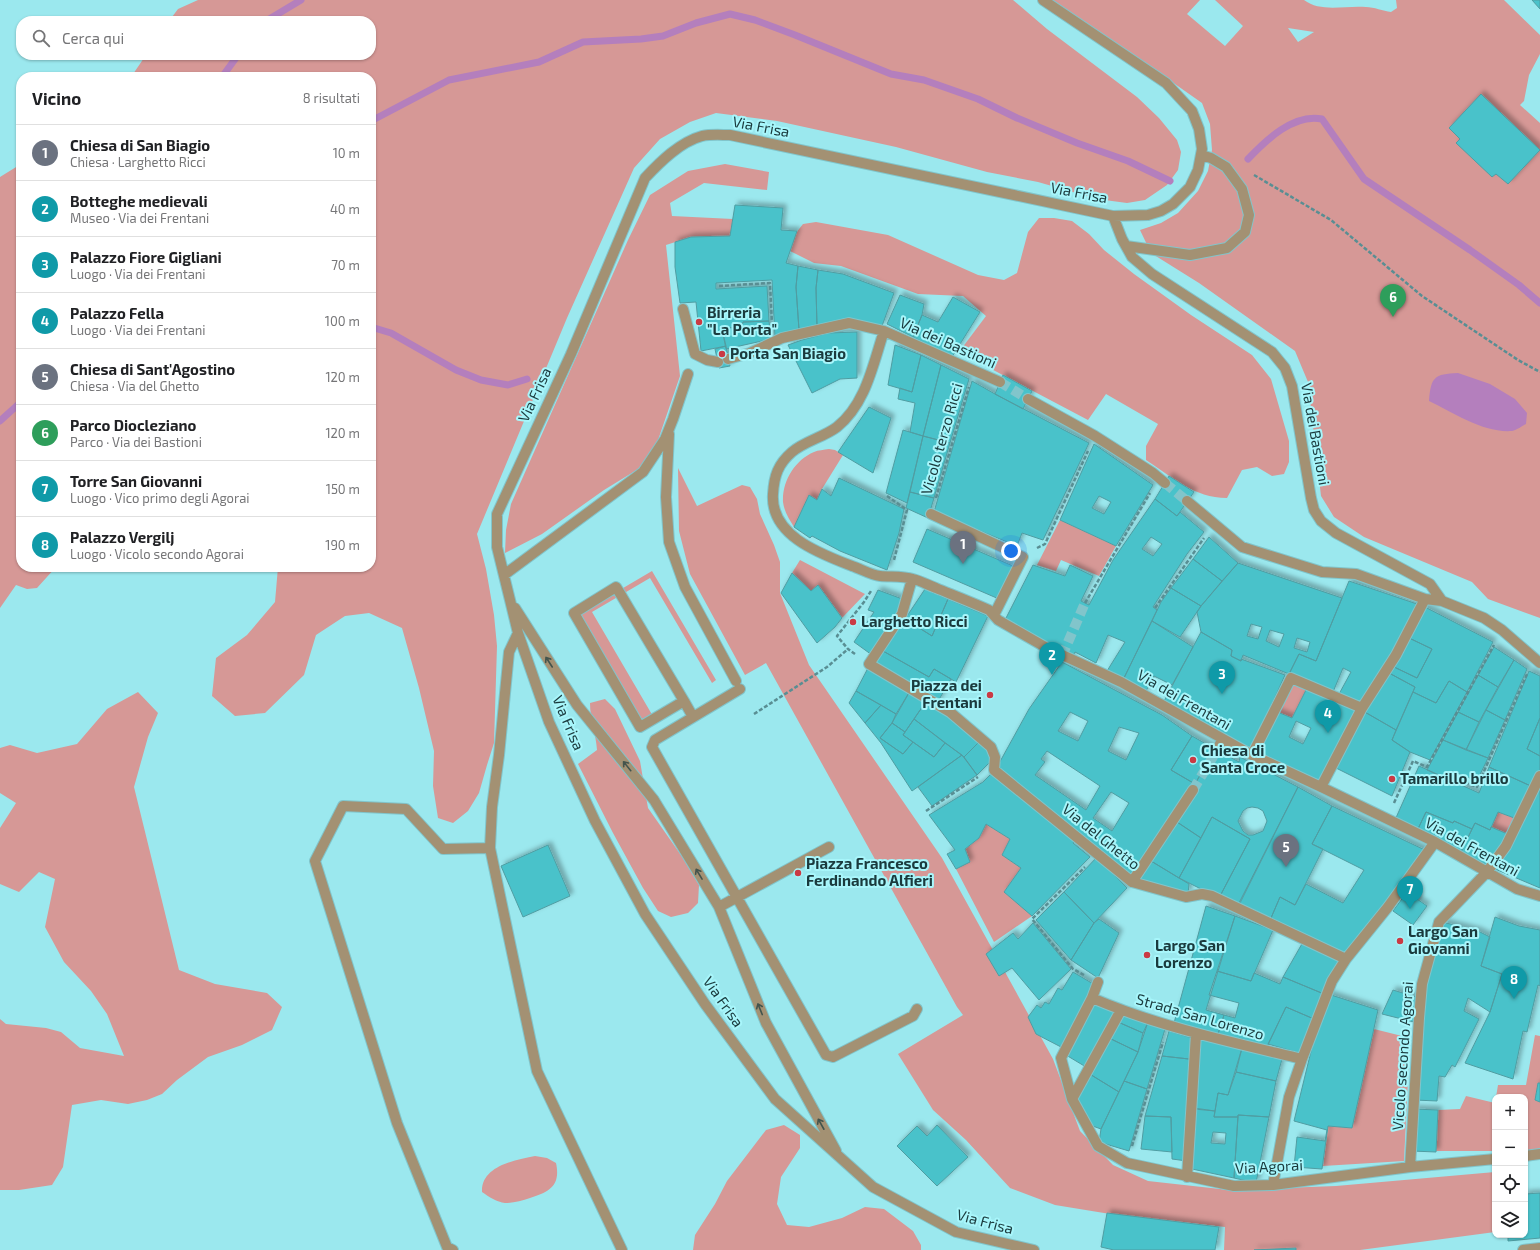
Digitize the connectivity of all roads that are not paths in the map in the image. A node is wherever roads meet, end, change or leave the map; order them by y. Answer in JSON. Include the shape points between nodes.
{"nodes":[{"id":1,"x":1043,"y":0,"type":"edge"},
{"id":2,"x":1201,"y":155,"type":"junction"},
{"id":3,"x":1113,"y":216,"type":"junction"},
{"id":4,"x":1126,"y":246,"type":"junction"},
{"id":5,"x":683,"y":309,"type":"dead end"},
{"id":6,"x":884,"y":331,"type":"junction"},
{"id":7,"x":728,"y":359,"type":"dead end"},
{"id":8,"x":718,"y":362,"type":"dead end"},
{"id":9,"x":688,"y":374,"type":"dead end"},
{"id":10,"x":1000,"y":382,"type":"tunnel mouth"},
{"id":11,"x":1028,"y":399,"type":"tunnel mouth"},
{"id":12,"x":670,"y":428,"type":"junction"},
{"id":13,"x":1162,"y":480,"type":"tunnel mouth"},
{"id":14,"x":1187,"y":501,"type":"tunnel mouth"},
{"id":15,"x":931,"y":514,"type":"road end"},
{"id":16,"x":504,"y":575,"type":"junction"},
{"id":17,"x":912,"y":579,"type":"junction"},
{"id":18,"x":1425,"y":598,"type":"junction"},
{"id":19,"x":510,"y":600,"type":"junction"},
{"id":20,"x":1442,"y":601,"type":"junction"},
{"id":21,"x":991,"y":613,"type":"junction"},
{"id":22,"x":518,"y":633,"type":"junction"},
{"id":23,"x":1537,"y":661,"type":"edge"},
{"id":24,"x":684,"y":701,"type":"junction"},
{"id":25,"x":1362,"y":708,"type":"junction"},
{"id":26,"x":693,"y":717,"type":"junction"},
{"id":27,"x":1222,"y":740,"type":"junction"},
{"id":28,"x":1217,"y":750,"type":"tunnel mouth"},
{"id":29,"x":1252,"y":755,"type":"junction"},
{"id":30,"x":1540,"y":776,"type":"edge"},
{"id":31,"x":1321,"y":787,"type":"junction"},
{"id":32,"x":1193,"y":790,"type":"tunnel mouth"},
{"id":33,"x":1435,"y":842,"type":"junction"},
{"id":34,"x":829,"y":847,"type":"dead end"},
{"id":35,"x":490,"y":848,"type":"junction"},
{"id":36,"x":1487,"y":872,"type":"junction"},
{"id":37,"x":1132,"y":882,"type":"junction"},
{"id":38,"x":1540,"y":896,"type":"edge"},
{"id":39,"x":738,"y":897,"type":"junction"},
{"id":40,"x":719,"y":907,"type":"junction"},
{"id":41,"x":1346,"y":959,"type":"junction"},
{"id":42,"x":1098,"y":982,"type":"dead end"},
{"id":43,"x":1092,"y":998,"type":"junction"},
{"id":44,"x":917,"y":1009,"type":"dead end"},
{"id":45,"x":1121,"y":1010,"type":"junction"},
{"id":46,"x":1196,"y":1034,"type":"junction"},
{"id":47,"x":1302,"y":1059,"type":"junction"},
{"id":48,"x":1072,"y":1099,"type":"junction"},
{"id":49,"x":1540,"y":1154,"type":"edge"},
{"id":50,"x":1528,"y":1156,"type":"edge"},
{"id":51,"x":840,"y":1158,"type":"junction"},
{"id":52,"x":1492,"y":1159,"type":"edge"},
{"id":53,"x":1410,"y":1167,"type":"junction"},
{"id":54,"x":1187,"y":1177,"type":"junction"},
{"id":55,"x":1273,"y":1185,"type":"junction"},
{"id":56,"x":1540,"y":1248,"type":"edge"},
{"id":57,"x":453,"y":1250,"type":"edge"},
{"id":58,"x":622,"y":1250,"type":"edge"},
{"id":59,"x":1034,"y":1250,"type":"edge"},
{"id":60,"x":1523,"y":1250,"type":"edge"}],
"edges":[{"from":1,"to":2,"type":"street","name":"Via Frisa","via":[[1166,83],[1192,111],[1199,129]]},
{"from":2,"to":3,"type":"street","name":"Via Frisa","via":[[1198,170],[1190,187],[1173,204],[1148,216]]},
{"from":2,"to":4,"type":"street","via":[[1226,167],[1242,189],[1249,215],[1245,232],[1227,248],[1190,255]]},
{"from":3,"to":4,"type":"street","name":"Via dei Bastioni"},
{"from":3,"to":16,"type":"street","name":"Via Frisa","via":[[730,135],[702,136],[678,147],[644,178],[570,354],[497,514],[497,547]]},
{"from":4,"to":20,"type":"street","name":"Via dei Bastioni","via":[[1132,257],[1152,274],[1272,352],[1284,368],[1292,386],[1314,510],[1336,533],[1430,584]]},
{"from":5,"to":8,"type":"street","via":[[694,354]]},
{"from":6,"to":7,"type":"street","name":"Via dei Bastioni","via":[[849,323],[782,338],[750,353]]},
{"from":6,"to":10,"type":"street","name":"Via dei Bastioni"},
{"from":6,"to":17,"type":"street","via":[[865,389],[843,421],[836,428],[792,451],[778,468],[774,481],[774,509],[784,528],[822,555],[884,576]]},
{"from":9,"to":12,"type":"street"},
{"from":11,"to":13,"type":"street","via":[[1095,436]]},
{"from":12,"to":16,"type":"street","via":[[643,472]]},
{"from":12,"to":26,"type":"street","via":[[666,497],[669,542],[685,587],[738,685]]},
{"from":14,"to":18,"type":"street","via":[[1242,547],[1322,572],[1356,574]]},
{"from":15,"to":21,"type":"street","via":[[1023,557]]},
{"from":16,"to":19,"type":"street","name":"Via Frisa"},
{"from":17,"to":21,"type":"street"},
{"from":17,"to":37,"type":"street","name":"Via del Ghetto","via":[[902,614],[869,664],[943,708],[991,747],[995,757],[994,770]]},
{"from":18,"to":20,"type":"street"},
{"from":18,"to":25,"type":"street","via":[[1396,654]]},
{"from":19,"to":22,"type":"street","name":"Via Frisa"},
{"from":40,"to":19,"type":"street","one_way":true,"via":[[654,800],[577,705]]},
{"from":20,"to":23,"type":"street","via":[[1484,618],[1502,630]]},
{"from":21,"to":27,"type":"street","name":"Via dei Frentani","via":[[998,620],[1047,648],[1121,682]]},
{"from":22,"to":35,"type":"street","via":[[509,652]]},
{"from":22,"to":51,"type":"street","name":"Via Frisa","via":[[549,722],[595,820],[645,914],[774,1099]]},
{"from":24,"to":24,"type":"street","via":[[616,587],[574,613],[640,727]]},
{"from":24,"to":26,"type":"street"},
{"from":25,"to":29,"type":"street","via":[[1290,678]]},
{"from":25,"to":31,"type":"street"},
{"from":26,"to":39,"type":"street","via":[[655,740],[652,747]]},
{"from":27,"to":28,"type":"street"},
{"from":27,"to":29,"type":"street","name":"Via dei Frentani"},
{"from":29,"to":31,"type":"street","name":"Via dei Frentani"},
{"from":30,"to":36,"type":"street","name":"Vicolo secondo Agorai","via":[[1506,846]]},
{"from":31,"to":33,"type":"street","name":"Via dei Frentani"},
{"from":32,"to":37,"type":"street"},
{"from":33,"to":36,"type":"street","name":"Via dei Frentani"},
{"from":33,"to":41,"type":"street"},
{"from":34,"to":39,"type":"street"},
{"from":35,"to":57,"type":"street","via":[[443,849],[406,809],[343,806],[315,861],[397,1123],[447,1247]]},
{"from":35,"to":58,"type":"street","via":[[536,1071]]},
{"from":36,"to":38,"type":"street","name":"Via dei Frentani","via":[[1517,889]]},
{"from":36,"to":53,"type":"street","name":"Vicolo secondo Agorai","via":[[1439,922],[1422,984]]},
{"from":37,"to":41,"type":"street","name":"Via del Ghetto","via":[[1186,897],[1202,894],[1212,896]]},
{"from":39,"to":40,"type":"street"},
{"from":39,"to":44,"type":"street","via":[[826,1055],[833,1057],[913,1016]]},
{"from":51,"to":40,"type":"street","one_way":true,"via":[[766,1022]]},
{"from":41,"to":47,"type":"street","via":[[1332,981]]},
{"from":42,"to":43,"type":"street"},
{"from":43,"to":45,"type":"street","name":"Strada San Lorenzo"},
{"from":43,"to":48,"type":"street","name":"Via Agorai","via":[[1061,1058]]},
{"from":45,"to":46,"type":"street","name":"Strada San Lorenzo"},
{"from":45,"to":48,"type":"street"},
{"from":46,"to":47,"type":"street","name":"Strada San Lorenzo"},
{"from":46,"to":54,"type":"street"},
{"from":47,"to":55,"type":"street","via":[[1289,1097]]},
{"from":48,"to":54,"type":"street","name":"Via Agorai","via":[[1098,1146],[1127,1164]]},
{"from":49,"to":50,"type":"street"},
{"from":51,"to":59,"type":"street","name":"Via Frisa","via":[[873,1187],[956,1232]]},
{"from":52,"to":53,"type":"street","name":"Via Agorai"},
{"from":53,"to":55,"type":"street","name":"Via Agorai"},
{"from":54,"to":55,"type":"street","name":"Via Agorai","via":[[1234,1186]]},
{"from":56,"to":60,"type":"street"}]}
